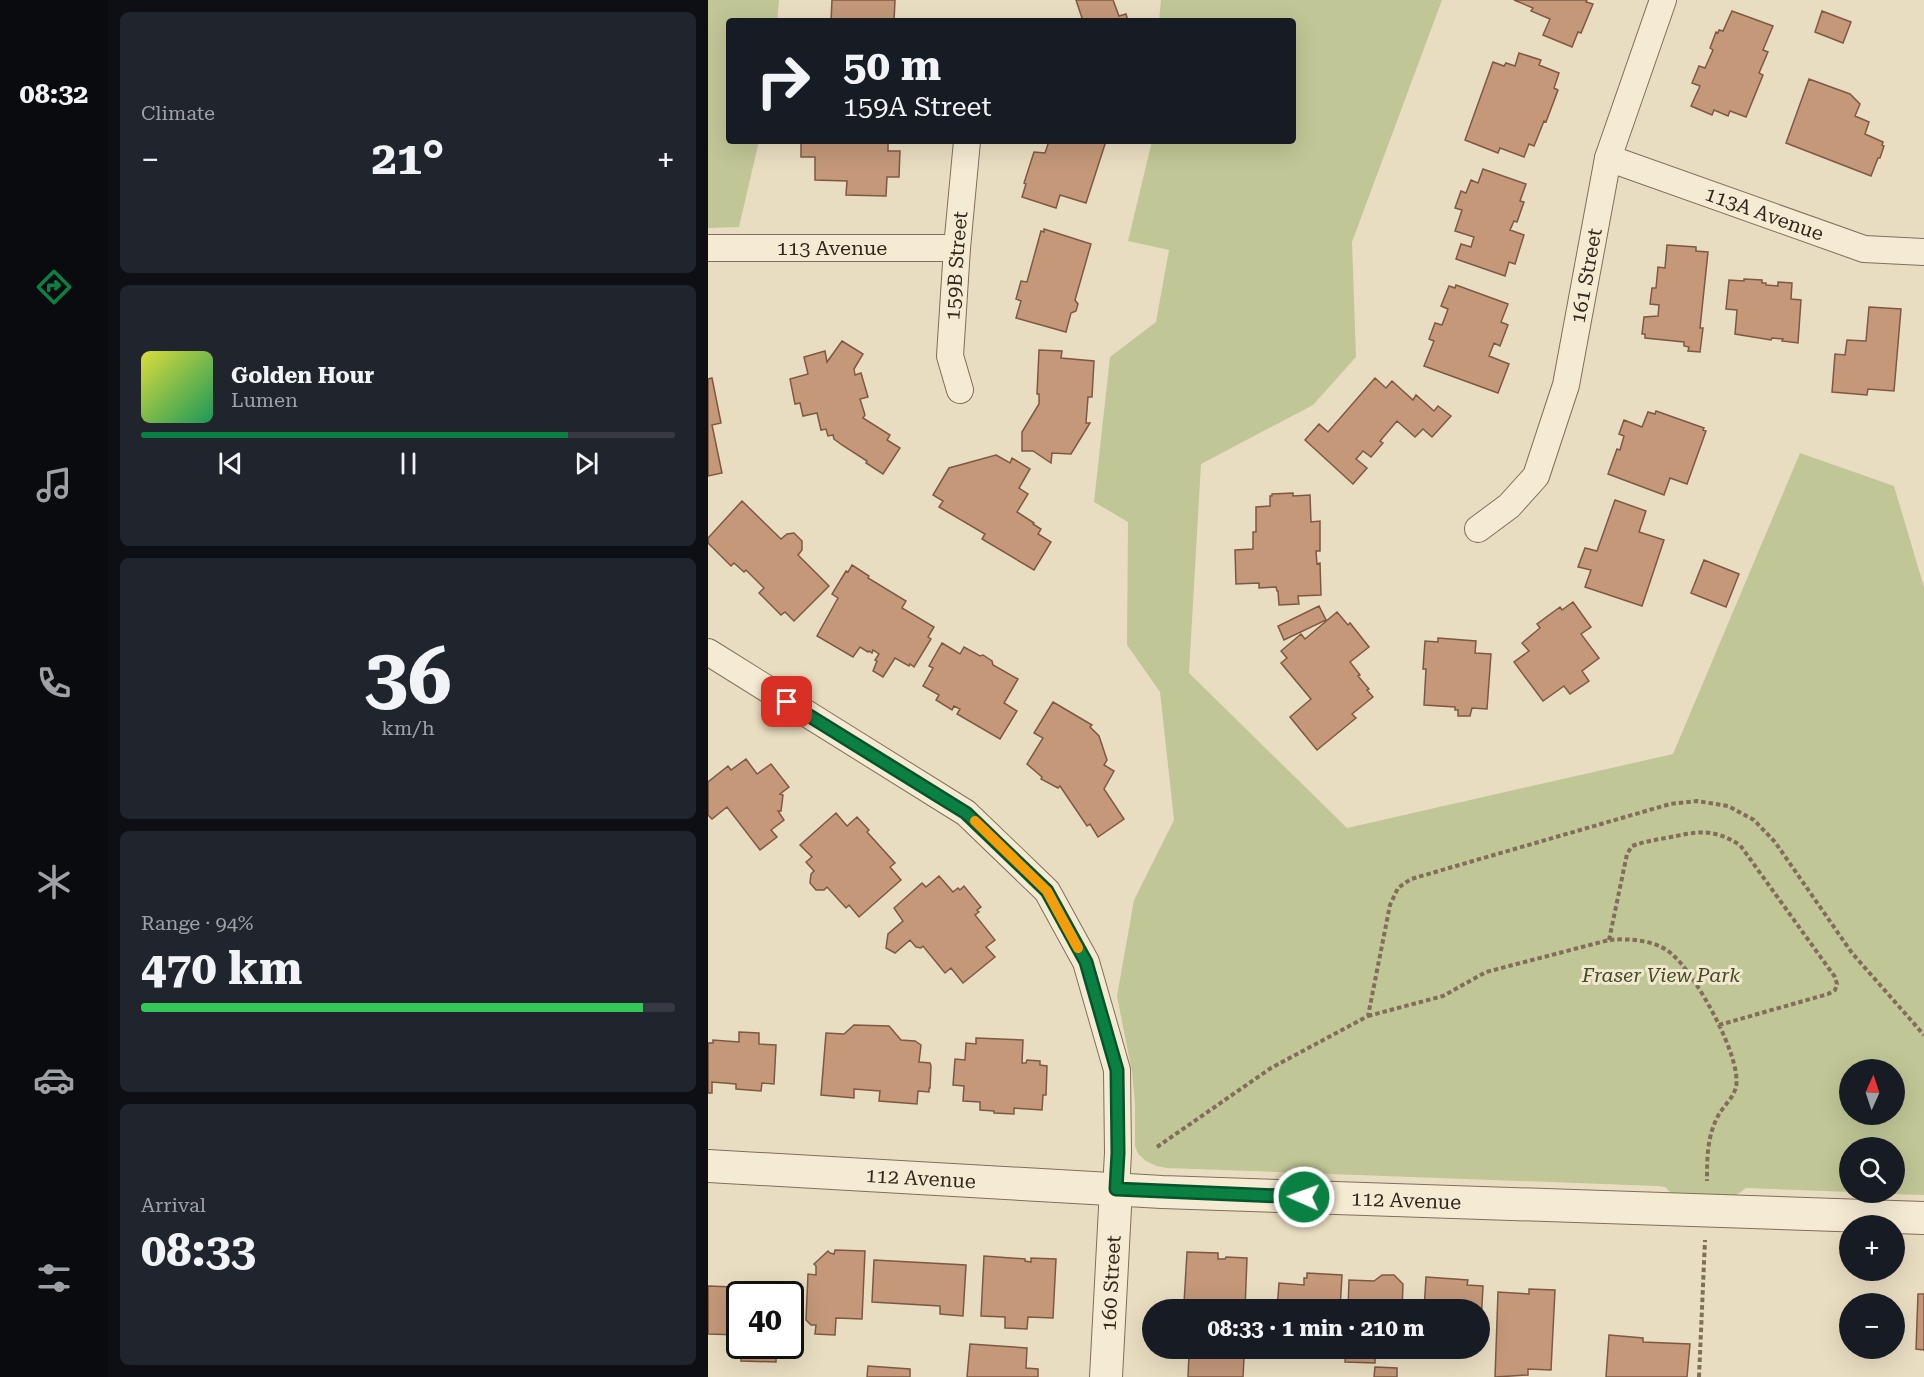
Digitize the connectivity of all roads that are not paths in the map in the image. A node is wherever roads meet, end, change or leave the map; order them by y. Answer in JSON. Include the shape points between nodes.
{"nodes":[{"id":1,"x":1663,"y":0,"type":"edge"},
{"id":2,"x":967,"y":144,"type":"edge"},
{"id":3,"x":1608,"y":158,"type":"junction"},
{"id":4,"x":708,"y":248,"type":"edge"},
{"id":5,"x":957,"y":248,"type":"junction"},
{"id":6,"x":1924,"y":252,"type":"edge"},
{"id":7,"x":960,"y":390,"type":"dead end"},
{"id":8,"x":1478,"y":529,"type":"dead end"},
{"id":9,"x":708,"y":652,"type":"edge"},
{"id":10,"x":708,"y":1166,"type":"edge"},
{"id":11,"x":1116,"y":1189,"type":"junction"},
{"id":12,"x":1924,"y":1218,"type":"edge"},
{"id":13,"x":1106,"y":1377,"type":"edge"}],
"edges":[{"from":1,"to":3,"type":"street","name":"161 Street"},
{"from":2,"to":5,"type":"street","name":"159B Street"},
{"from":3,"to":6,"type":"street","name":"113A Avenue","via":[[1864,249]]},
{"from":3,"to":8,"type":"street","name":"161 Street","via":[[1566,385],[1536,476],[1509,506]]},
{"from":4,"to":5,"type":"street","name":"113 Avenue"},
{"from":5,"to":7,"type":"street","name":"159B Street","via":[[950,356]]},
{"from":9,"to":11,"type":"street","via":[[966,813],[1047,891],[1086,962],[1117,1070]]},
{"from":10,"to":11,"type":"street","name":"112 Avenue"},
{"from":11,"to":12,"type":"street","name":"112 Avenue"},
{"from":11,"to":13,"type":"street","name":"160 Street"}]}
